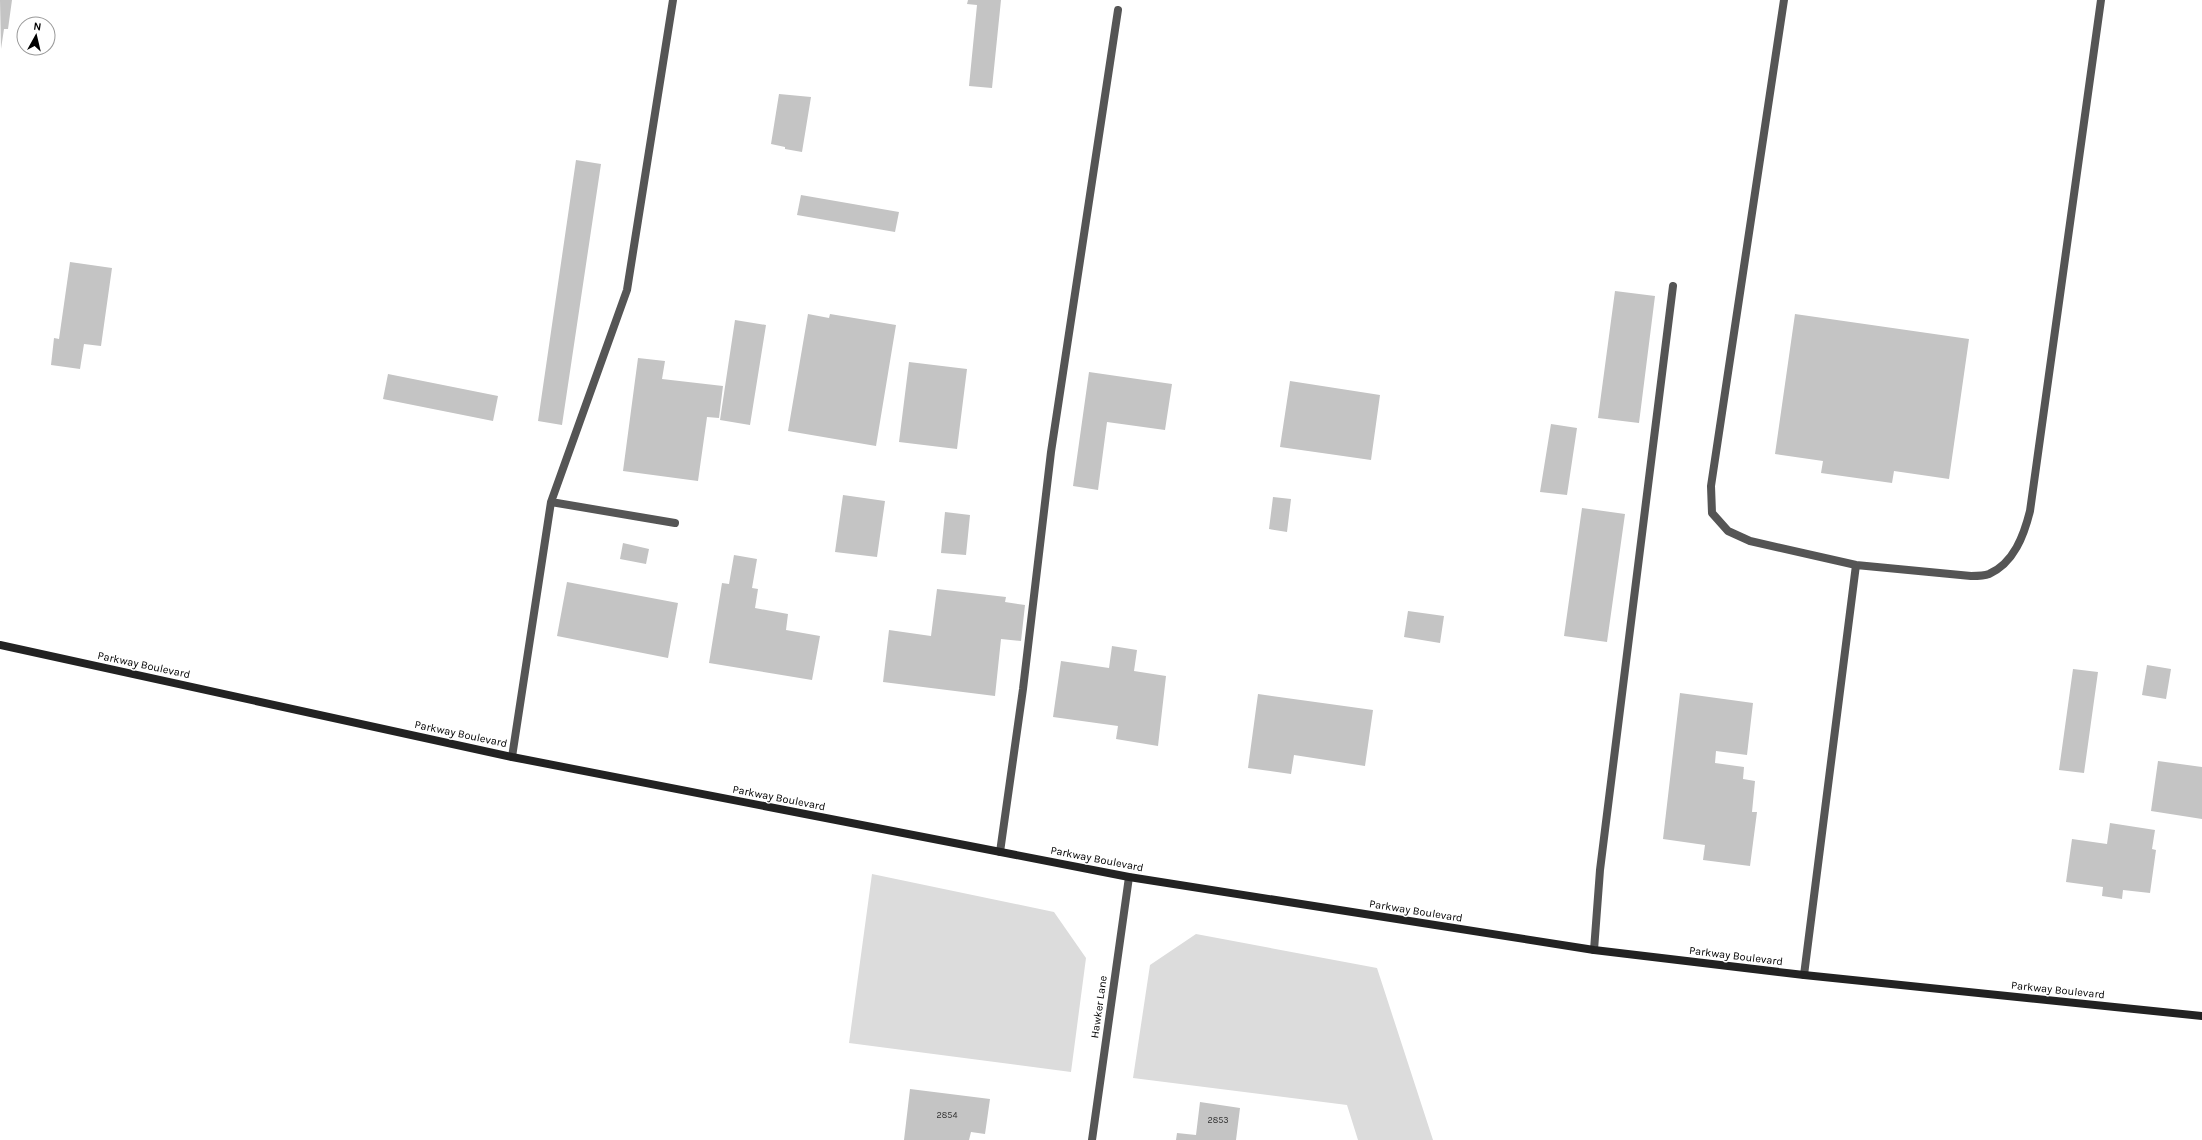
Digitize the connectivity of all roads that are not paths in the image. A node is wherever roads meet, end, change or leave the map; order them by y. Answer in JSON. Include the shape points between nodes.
{"nodes":[{"id":1,"x":673,"y":0,"type":"edge"},
{"id":2,"x":1784,"y":0,"type":"edge"},
{"id":3,"x":2101,"y":0,"type":"edge"},
{"id":4,"x":1118,"y":10,"type":"dead end"},
{"id":5,"x":1673,"y":286,"type":"dead end"},
{"id":6,"x":551,"y":502,"type":"junction"},
{"id":7,"x":675,"y":523,"type":"dead end"},
{"id":8,"x":1856,"y":566,"type":"junction"},
{"id":9,"x":0,"y":645,"type":"edge"},
{"id":10,"x":512,"y":757,"type":"junction"},
{"id":11,"x":1000,"y":852,"type":"junction"},
{"id":12,"x":1128,"y":877,"type":"junction"},
{"id":13,"x":1594,"y":950,"type":"junction"},
{"id":14,"x":1804,"y":975,"type":"junction"},
{"id":15,"x":2202,"y":1016,"type":"edge"},
{"id":16,"x":1092,"y":1140,"type":"edge"}],
"edges":[{"from":1,"to":6,"type":"street","via":[[627,290]]},
{"from":2,"to":8,"type":"street","via":[[1712,478],[1711,508],[1717,521],[1728,531],[1750,541]]},
{"from":3,"to":8,"type":"street","via":[[2030,511],[2025,531],[2007,560],[1988,574],[1971,576]]},
{"from":4,"to":11,"type":"street","via":[[1051,452],[1023,689]]},
{"from":5,"to":13,"type":"street","via":[[1601,862]]},
{"from":6,"to":7,"type":"street"},
{"from":6,"to":10,"type":"street"},
{"from":8,"to":14,"type":"street"},
{"from":9,"to":10,"type":"street","name":"Parkway Boulevard"},
{"from":10,"to":11,"type":"street","name":"Parkway Boulevard"},
{"from":11,"to":12,"type":"street","name":"Parkway Boulevard"},
{"from":12,"to":13,"type":"street","name":"Parkway Boulevard"},
{"from":12,"to":16,"type":"street","name":"Hawker Lane"},
{"from":13,"to":14,"type":"street","name":"Parkway Boulevard"},
{"from":14,"to":15,"type":"street","name":"Parkway Boulevard"}]}
